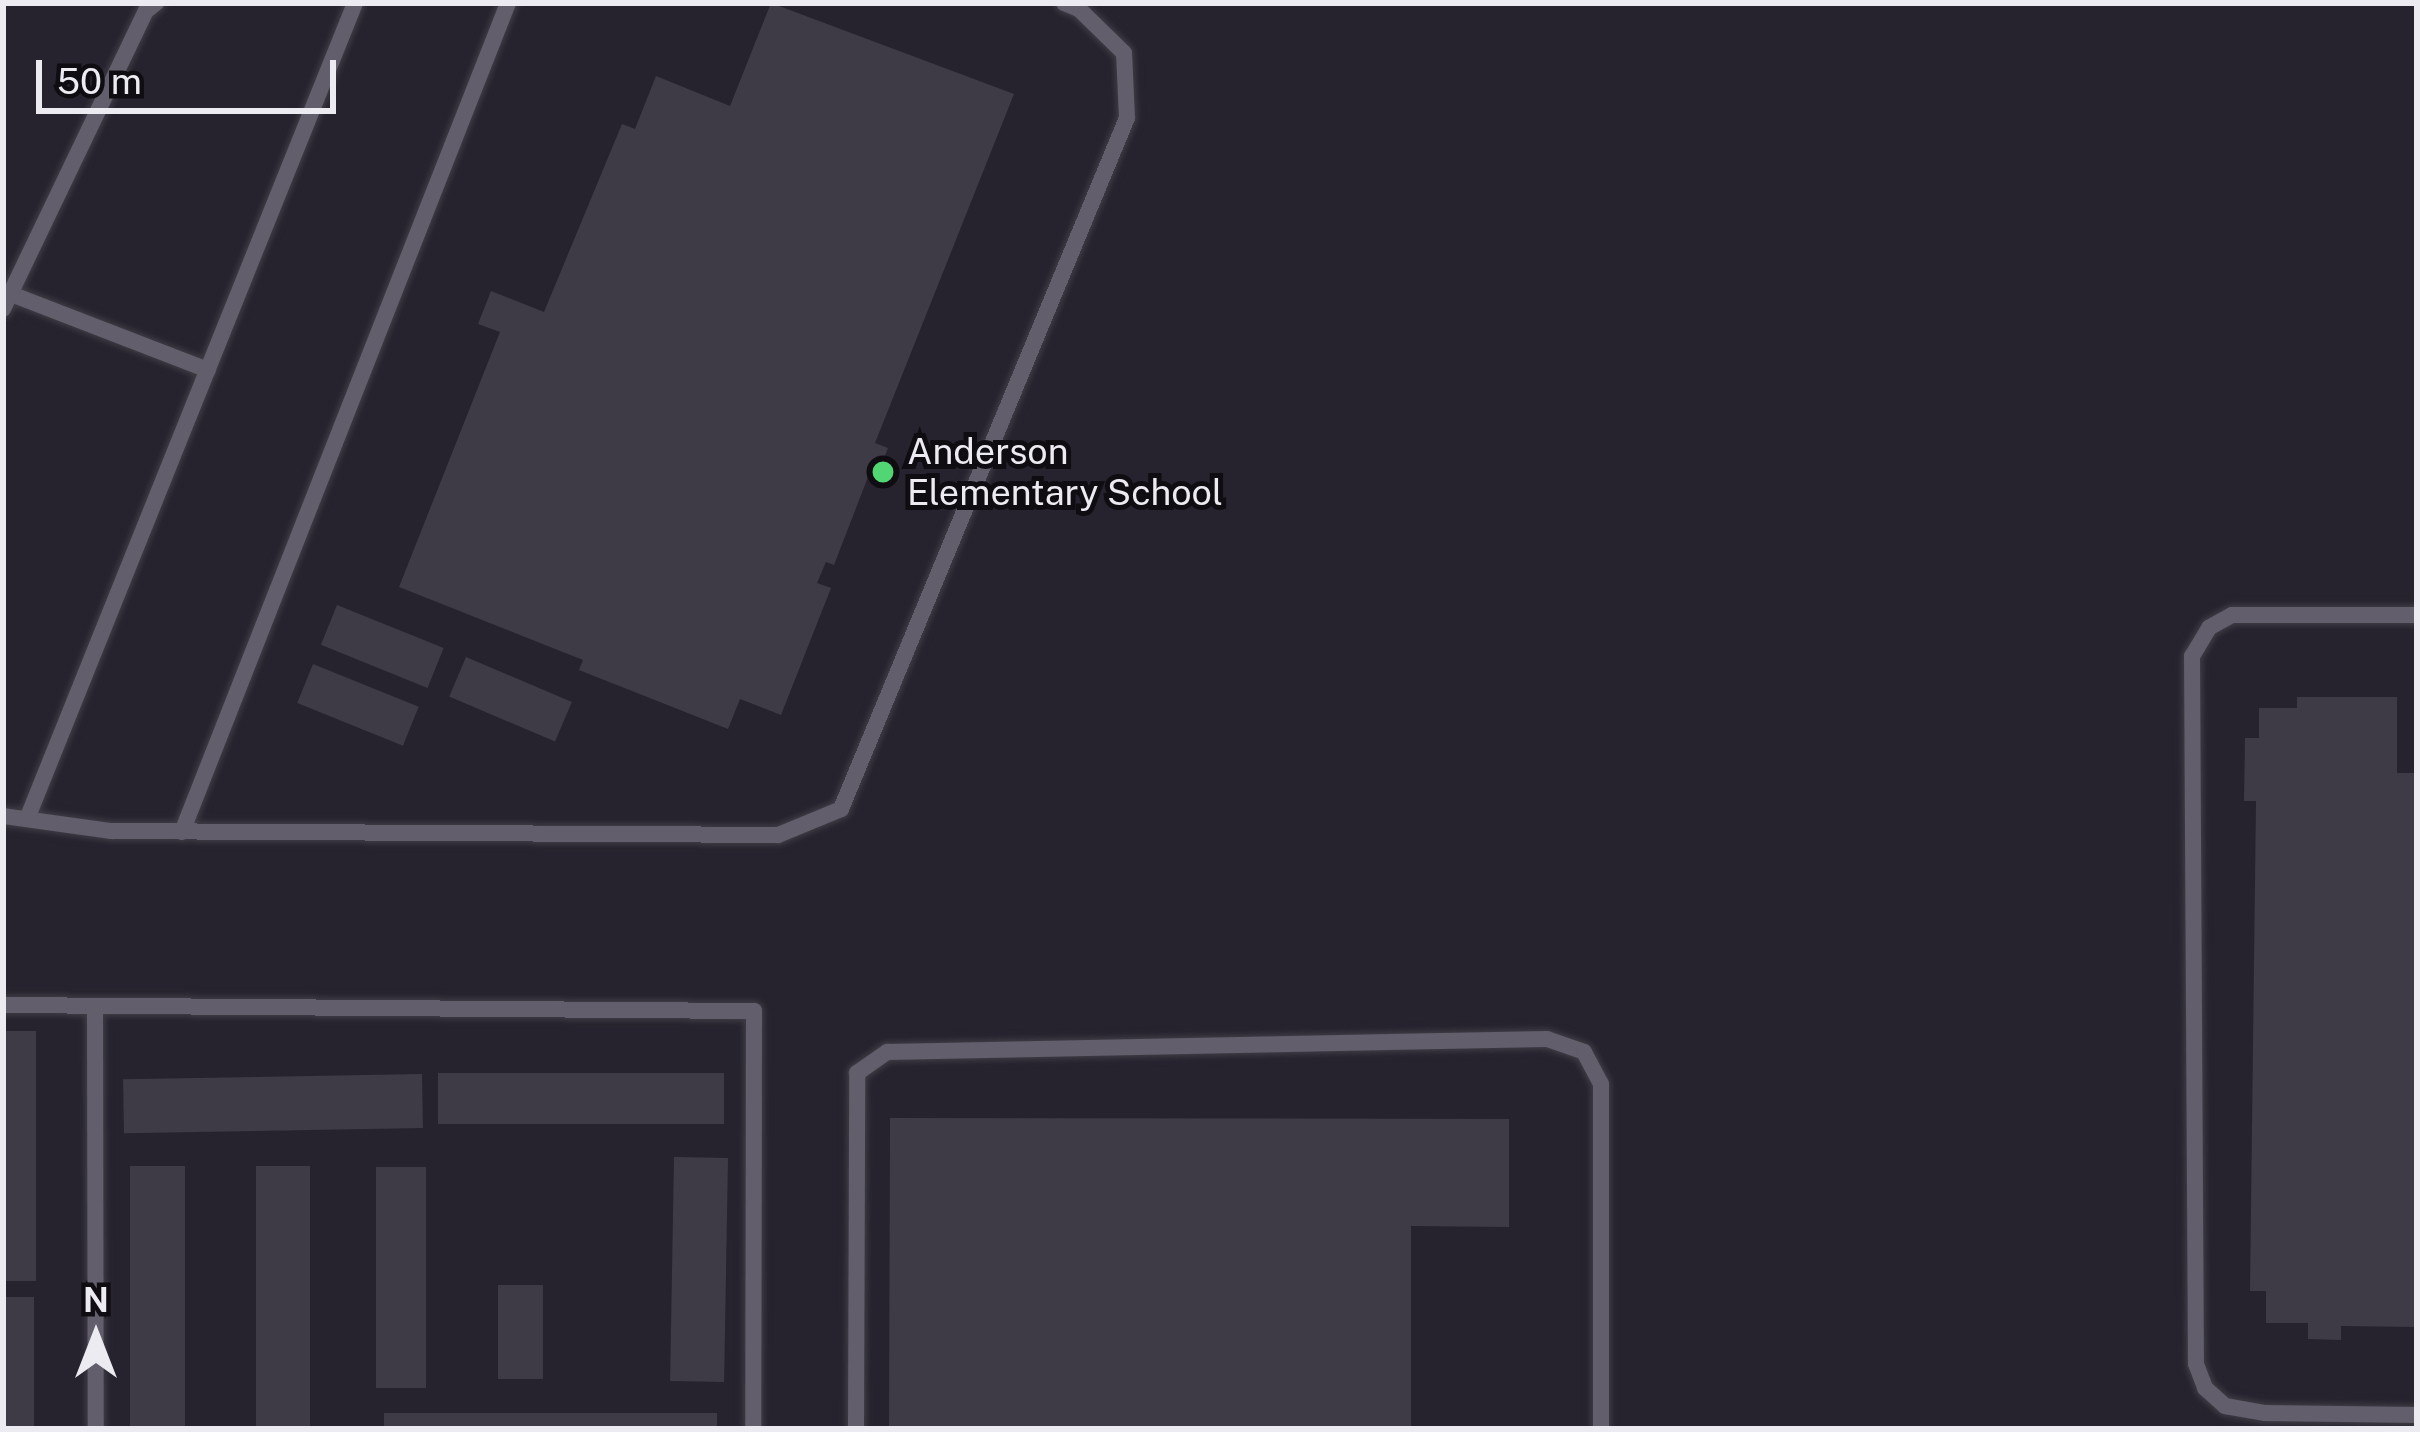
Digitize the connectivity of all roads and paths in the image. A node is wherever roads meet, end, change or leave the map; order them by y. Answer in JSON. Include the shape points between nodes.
{"nodes":[{"id":1,"x":156,"y":3,"type":"edge"},
{"id":2,"x":356,"y":3,"type":"edge"},
{"id":3,"x":508,"y":3,"type":"edge"},
{"id":4,"x":1064,"y":3,"type":"edge"},
{"id":5,"x":7,"y":302,"type":"edge"},
{"id":6,"x":208,"y":370,"type":"junction"},
{"id":7,"x":2417,"y":615,"type":"edge"},
{"id":8,"x":3,"y":816,"type":"edge"},
{"id":9,"x":27,"y":819,"type":"junction"},
{"id":10,"x":182,"y":832,"type":"junction"},
{"id":11,"x":3,"y":1005,"type":"edge"},
{"id":12,"x":95,"y":1006,"type":"junction"},
{"id":13,"x":2417,"y":1415,"type":"edge"},
{"id":14,"x":96,"y":1429,"type":"edge"},
{"id":15,"x":753,"y":1429,"type":"edge"},
{"id":16,"x":856,"y":1429,"type":"edge"},
{"id":17,"x":1601,"y":1429,"type":"edge"}],
"edges":[{"from":1,"to":5,"type":"lane"},
{"from":2,"to":6,"type":"lane"},
{"from":3,"to":10,"type":"lane"},
{"from":4,"to":10,"type":"lane","via":[[1124,53],[1126,118],[841,809],[778,835]]},
{"from":5,"to":6,"type":"lane"},
{"from":6,"to":9,"type":"lane"},
{"from":7,"to":13,"type":"lane","via":[[2232,615],[2209,628],[2192,656],[2196,1364],[2205,1388],[2225,1406]]},
{"from":8,"to":9,"type":"lane"},
{"from":9,"to":10,"type":"lane"},
{"from":11,"to":12,"type":"lane"},
{"from":12,"to":14,"type":"lane"},
{"from":12,"to":15,"type":"lane","via":[[754,1011]]},
{"from":16,"to":17,"type":"lane","via":[[856,1073],[887,1052],[1547,1040],[1584,1052],[1600,1084]]}]}
